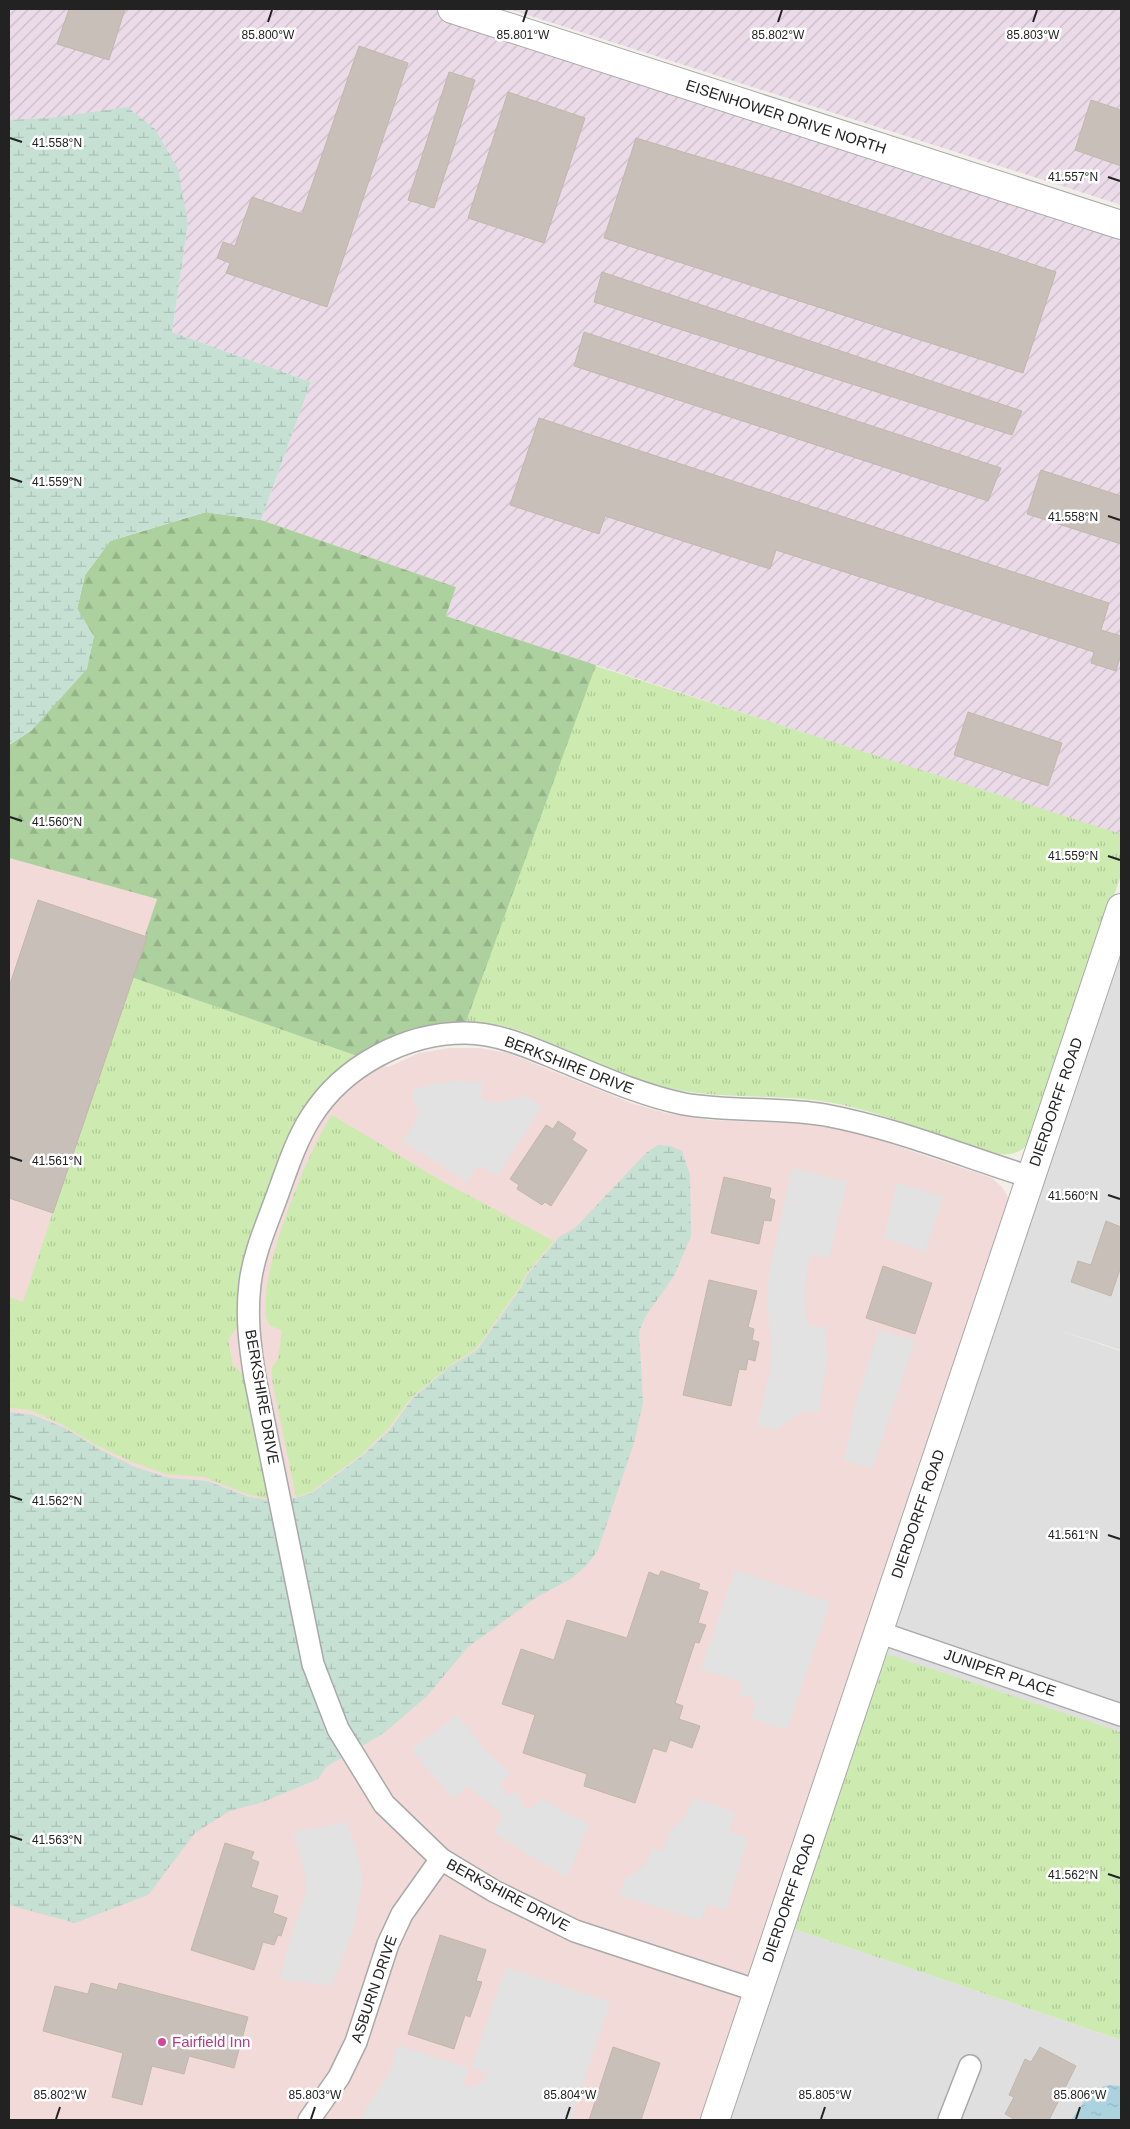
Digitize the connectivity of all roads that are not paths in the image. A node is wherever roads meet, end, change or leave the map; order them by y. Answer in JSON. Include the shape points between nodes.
{"nodes":[{"id":1,"x":452,"y":9,"type":"edge"},
{"id":2,"x":1121,"y":225,"type":"edge"},
{"id":3,"x":1121,"y":908,"type":"edge"},
{"id":4,"x":1030,"y":1177,"type":"junction"},
{"id":5,"x":878,"y":1632,"type":"junction"},
{"id":6,"x":1121,"y":1715,"type":"edge"},
{"id":7,"x":441,"y":1859,"type":"junction"},
{"id":8,"x":758,"y":1991,"type":"junction"},
{"id":9,"x":970,"y":2066,"type":"dead end"},
{"id":10,"x":309,"y":2120,"type":"edge"},
{"id":11,"x":715,"y":2120,"type":"edge"},
{"id":12,"x":949,"y":2120,"type":"edge"}],
"edges":[{"from":1,"to":2,"type":"street","name":"EISENHOWER DRIVE NORTH"},
{"from":3,"to":4,"type":"street","name":"DIERDORFF ROAD"},
{"from":4,"to":5,"type":"street","name":"DIERDORFF ROAD"},
{"from":4,"to":7,"type":"street","name":"BERKSHIRE DRIVE","via":[[833,1117],[791,1110],[716,1108],[652,1096],[503,1039],[466,1033],[417,1039],[370,1060],[340,1081],[311,1116],[294,1150],[266,1225],[250,1282],[249,1340],[313,1664],[326,1701],[338,1730],[384,1804]]},
{"from":5,"to":6,"type":"street","name":"JUNIPER PLACE"},
{"from":5,"to":8,"type":"street","name":"DIERDORFF ROAD"},
{"from":7,"to":8,"type":"street","name":"BERKSHIRE DRIVE","via":[[494,1891],[575,1931]]},
{"from":7,"to":10,"type":"street","name":"ASBURN DRIVE","via":[[402,1914],[388,1944],[356,2042],[339,2077]]},
{"from":8,"to":11,"type":"street","name":"DIERDORFF ROAD"},
{"from":9,"to":12,"type":"street"}]}
